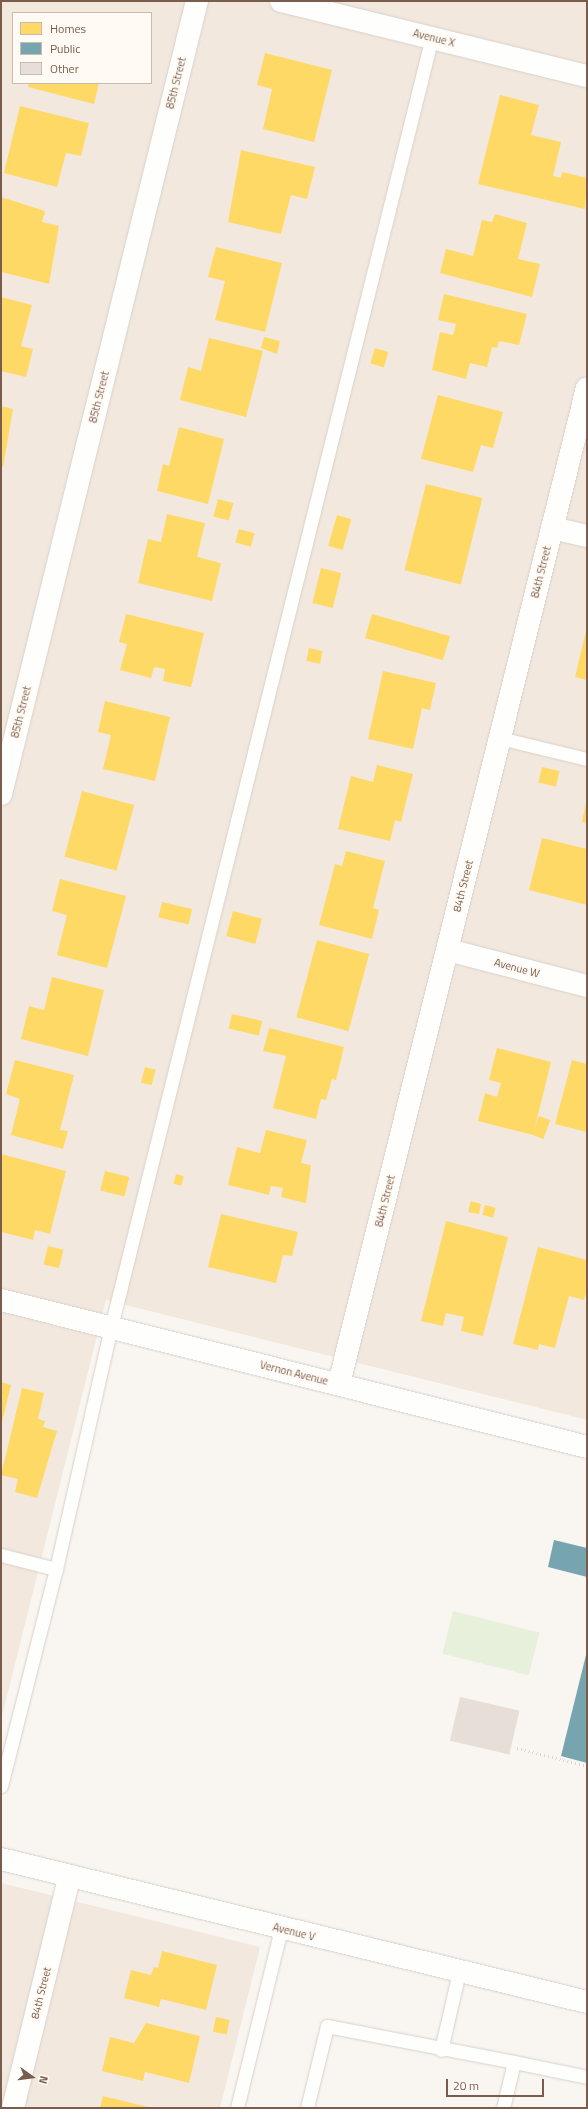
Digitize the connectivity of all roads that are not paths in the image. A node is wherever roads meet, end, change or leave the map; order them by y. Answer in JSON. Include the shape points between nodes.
{"nodes":[{"id":1,"x":197,"y":1,"type":"edge"},
{"id":2,"x":281,"y":1,"type":"edge"},
{"id":3,"x":432,"y":37,"type":"junction"},
{"id":4,"x":587,"y":76,"type":"edge"},
{"id":5,"x":587,"y":388,"type":"edge"},
{"id":6,"x":552,"y":528,"type":"junction"},
{"id":7,"x":587,"y":536,"type":"edge"},
{"id":8,"x":500,"y":738,"type":"junction"},
{"id":9,"x":587,"y":759,"type":"edge"},
{"id":10,"x":1,"y":794,"type":"edge"},
{"id":11,"x":448,"y":950,"type":"junction"},
{"id":12,"x":587,"y":986,"type":"edge"},
{"id":13,"x":1,"y":1300,"type":"edge"},
{"id":14,"x":110,"y":1327,"type":"junction"},
{"id":15,"x":339,"y":1384,"type":"junction"},
{"id":16,"x":587,"y":1447,"type":"edge"},
{"id":17,"x":1,"y":1555,"type":"edge"},
{"id":18,"x":56,"y":1568,"type":"junction"},
{"id":19,"x":1,"y":1786,"type":"edge"},
{"id":20,"x":1,"y":1859,"type":"edge"},
{"id":21,"x":69,"y":1878,"type":"junction"},
{"id":22,"x":281,"y":1929,"type":"junction"},
{"id":23,"x":459,"y":1972,"type":"junction"},
{"id":24,"x":587,"y":2002,"type":"edge"},
{"id":25,"x":440,"y":2050,"type":"junction"},
{"id":26,"x":514,"y":2062,"type":"junction"},
{"id":27,"x":587,"y":2077,"type":"edge"},
{"id":28,"x":13,"y":2108,"type":"edge"},
{"id":29,"x":237,"y":2108,"type":"edge"},
{"id":30,"x":307,"y":2108,"type":"edge"},
{"id":31,"x":503,"y":2108,"type":"edge"}],
"edges":[{"from":1,"to":10,"type":"street","name":"85th Street"},
{"from":2,"to":3,"type":"street","name":"Avenue X"},
{"from":3,"to":4,"type":"street","name":"Avenue X"},
{"from":3,"to":14,"type":"lane"},
{"from":5,"to":6,"type":"street","name":"84th Street"},
{"from":6,"to":7,"type":"street"},
{"from":6,"to":8,"type":"street","name":"84th Street"},
{"from":8,"to":9,"type":"lane"},
{"from":8,"to":11,"type":"street","name":"84th Street"},
{"from":11,"to":12,"type":"street","name":"Avenue W"},
{"from":11,"to":15,"type":"street","name":"84th Street"},
{"from":13,"to":14,"type":"street","name":"Vernon Avenue"},
{"from":14,"to":15,"type":"street","name":"Vernon Avenue"},
{"from":14,"to":18,"type":"lane"},
{"from":15,"to":16,"type":"street","name":"Vernon Avenue"},
{"from":17,"to":18,"type":"lane"},
{"from":18,"to":19,"type":"lane"},
{"from":20,"to":21,"type":"street","name":"Avenue V"},
{"from":21,"to":22,"type":"street","name":"Avenue V"},
{"from":21,"to":28,"type":"street","name":"84th Street"},
{"from":22,"to":23,"type":"street","name":"Avenue V"},
{"from":22,"to":29,"type":"lane"},
{"from":23,"to":24,"type":"street","name":"Avenue V"},
{"from":23,"to":25,"type":"lane"},
{"from":25,"to":26,"type":"lane"},
{"from":25,"to":30,"type":"lane","via":[[327,2026]]},
{"from":26,"to":27,"type":"lane"},
{"from":26,"to":31,"type":"lane"}]}
